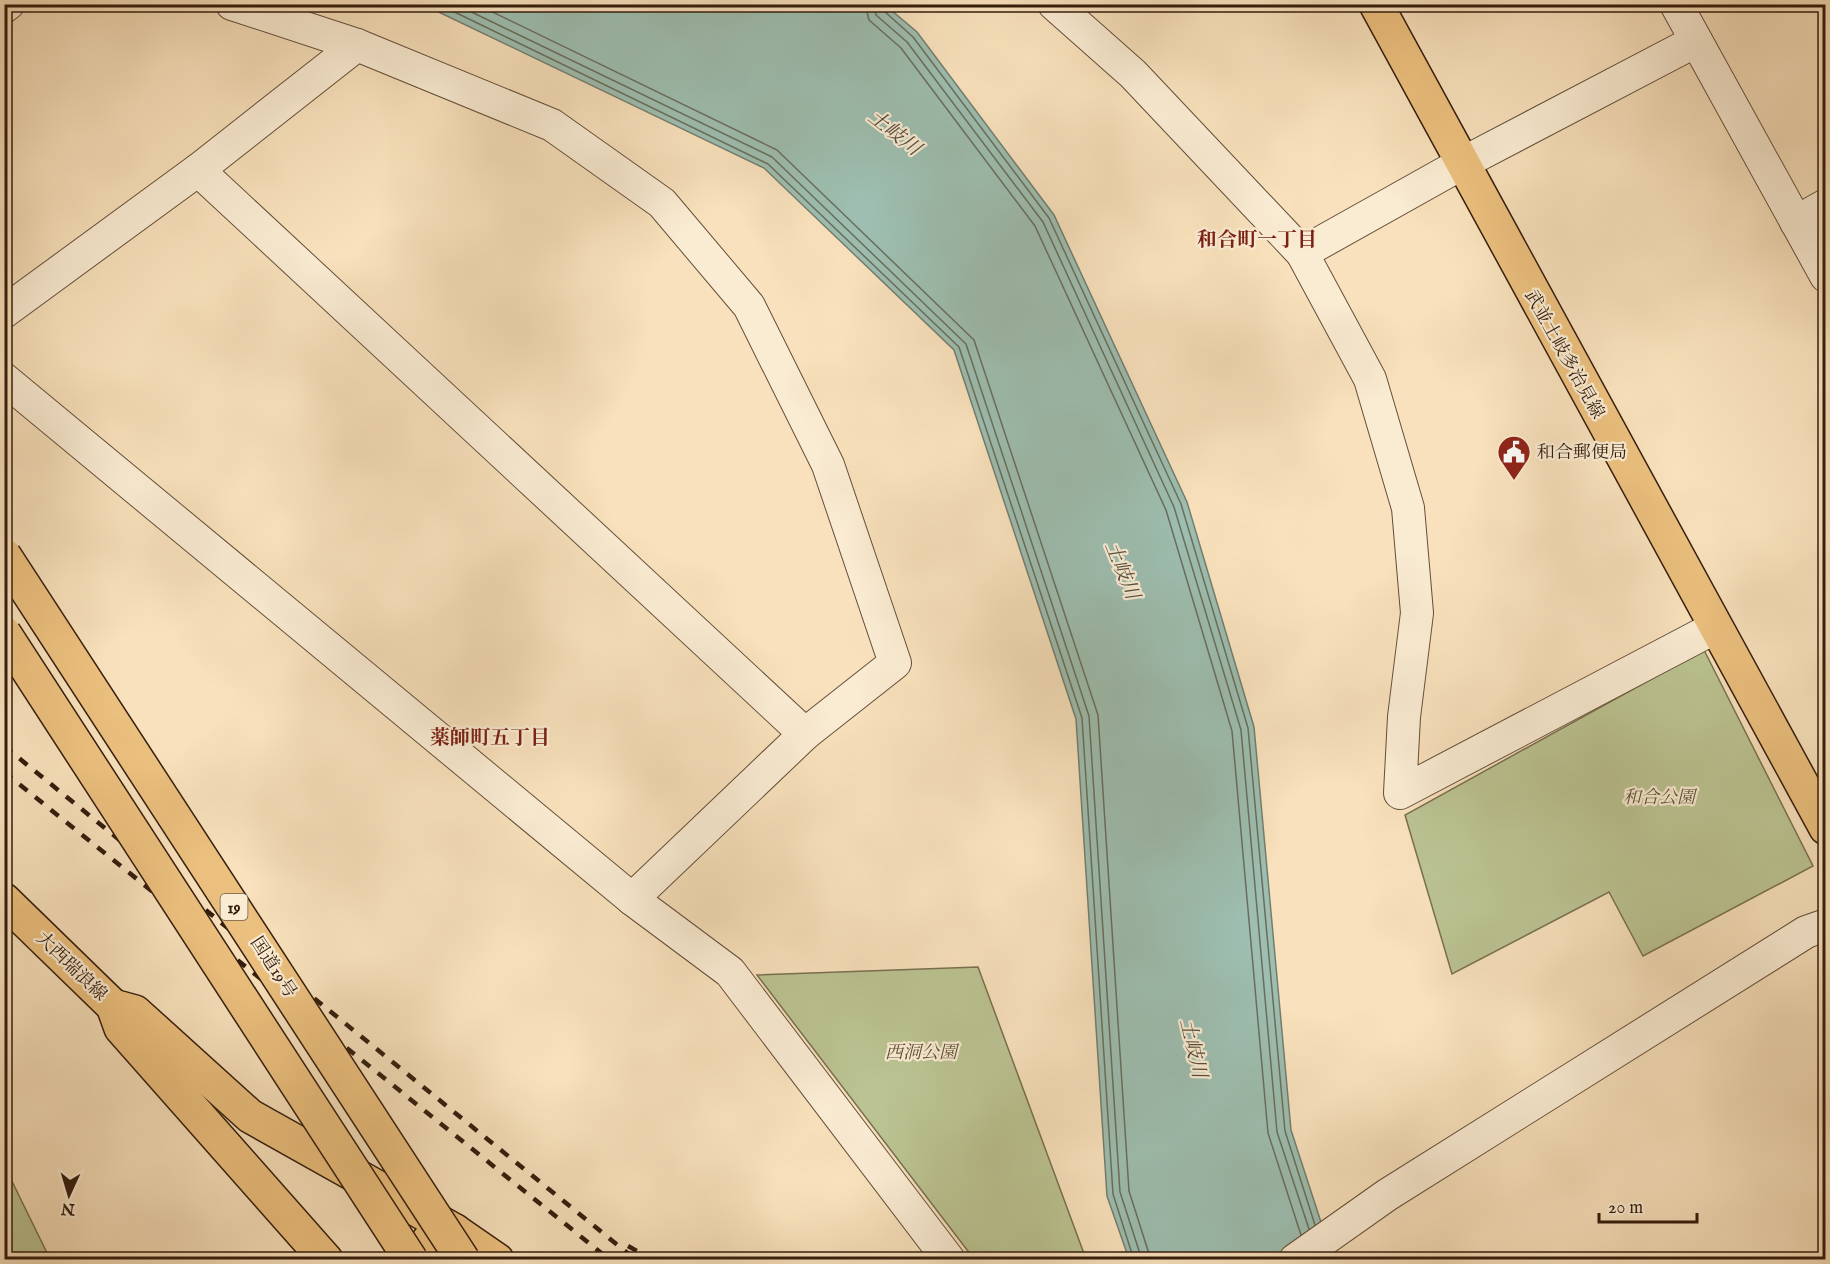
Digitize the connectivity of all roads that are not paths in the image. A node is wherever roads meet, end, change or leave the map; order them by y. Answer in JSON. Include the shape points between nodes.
{"nodes":[{"id":1,"x":232,"y":4,"type":"edge"},
{"id":2,"x":1054,"y":4,"type":"edge"},
{"id":3,"x":1376,"y":4,"type":"edge"},
{"id":4,"x":1676,"y":4,"type":"edge"},
{"id":5,"x":1696,"y":41,"type":"junction"},
{"id":6,"x":357,"y":45,"type":"junction"},
{"id":7,"x":1461,"y":164,"type":"junction"},
{"id":8,"x":198,"y":170,"type":"junction"},
{"id":9,"x":1826,"y":205,"type":"edge"},
{"id":10,"x":1796,"y":222,"type":"junction"},
{"id":11,"x":1302,"y":253,"type":"junction"},
{"id":12,"x":1826,"y":276,"type":"edge"},
{"id":13,"x":4,"y":312,"type":"edge"},
{"id":14,"x":4,"y":379,"type":"edge"},
{"id":15,"x":4,"y":555,"type":"edge"},
{"id":16,"x":1716,"y":627,"type":"junction"},
{"id":17,"x":4,"y":633,"type":"edge"},
{"id":18,"x":805,"y":734,"type":"junction"},
{"id":19,"x":1826,"y":828,"type":"edge"},
{"id":20,"x":632,"y":899,"type":"junction"},
{"id":21,"x":4,"y":900,"type":"edge"},
{"id":22,"x":1826,"y":925,"type":"edge"},
{"id":23,"x":113,"y":1006,"type":"junction"},
{"id":24,"x":459,"y":1245,"type":"edge"},
{"id":25,"x":326,"y":1260,"type":"edge"},
{"id":26,"x":412,"y":1260,"type":"edge"},
{"id":27,"x":497,"y":1260,"type":"edge"},
{"id":28,"x":949,"y":1260,"type":"edge"},
{"id":29,"x":1295,"y":1260,"type":"edge"}],
"edges":[{"from":1,"to":6,"type":"street"},
{"from":2,"to":11,"type":"street","via":[[1132,74]]},
{"from":3,"to":7,"type":"main road","name":"武並土岐多治見線"},
{"from":4,"to":5,"type":"street"},
{"from":5,"to":7,"type":"street"},
{"from":5,"to":10,"type":"street"},
{"from":6,"to":8,"type":"street"},
{"from":6,"to":18,"type":"street","via":[[552,125],[662,203],[748,306],[828,465],[895,663]]},
{"from":7,"to":11,"type":"street"},
{"from":7,"to":16,"type":"main road","name":"武並土岐多治見線"},
{"from":8,"to":13,"type":"street"},
{"from":8,"to":18,"type":"street"},
{"from":9,"to":10,"type":"street"},
{"from":10,"to":12,"type":"street"},
{"from":11,"to":16,"type":"street","via":[[1370,379],[1408,508],[1417,613],[1404,717],[1400,793]]},
{"from":14,"to":20,"type":"street"},
{"from":15,"to":24,"type":"main road","name":"国道19号","number":"19","bridge":true},
{"from":16,"to":19,"type":"main road","name":"武並土岐多治見線"},
{"from":17,"to":26,"type":"main road","number":"19","bridge":true},
{"from":18,"to":20,"type":"street"},
{"from":20,"to":28,"type":"street","via":[[730,972]]},
{"from":21,"to":23,"type":"main road","name":"大西瑞浪線"},
{"from":22,"to":29,"type":"street","via":[[1796,938],[1387,1195]]},
{"from":23,"to":24,"type":"main road","via":[[135,1012],[250,1116]]},
{"from":23,"to":25,"type":"main road","via":[[121,1028]]},
{"from":24,"to":26,"type":"main road","via":[[429,1240]]},
{"from":24,"to":27,"type":"main road"}]}
